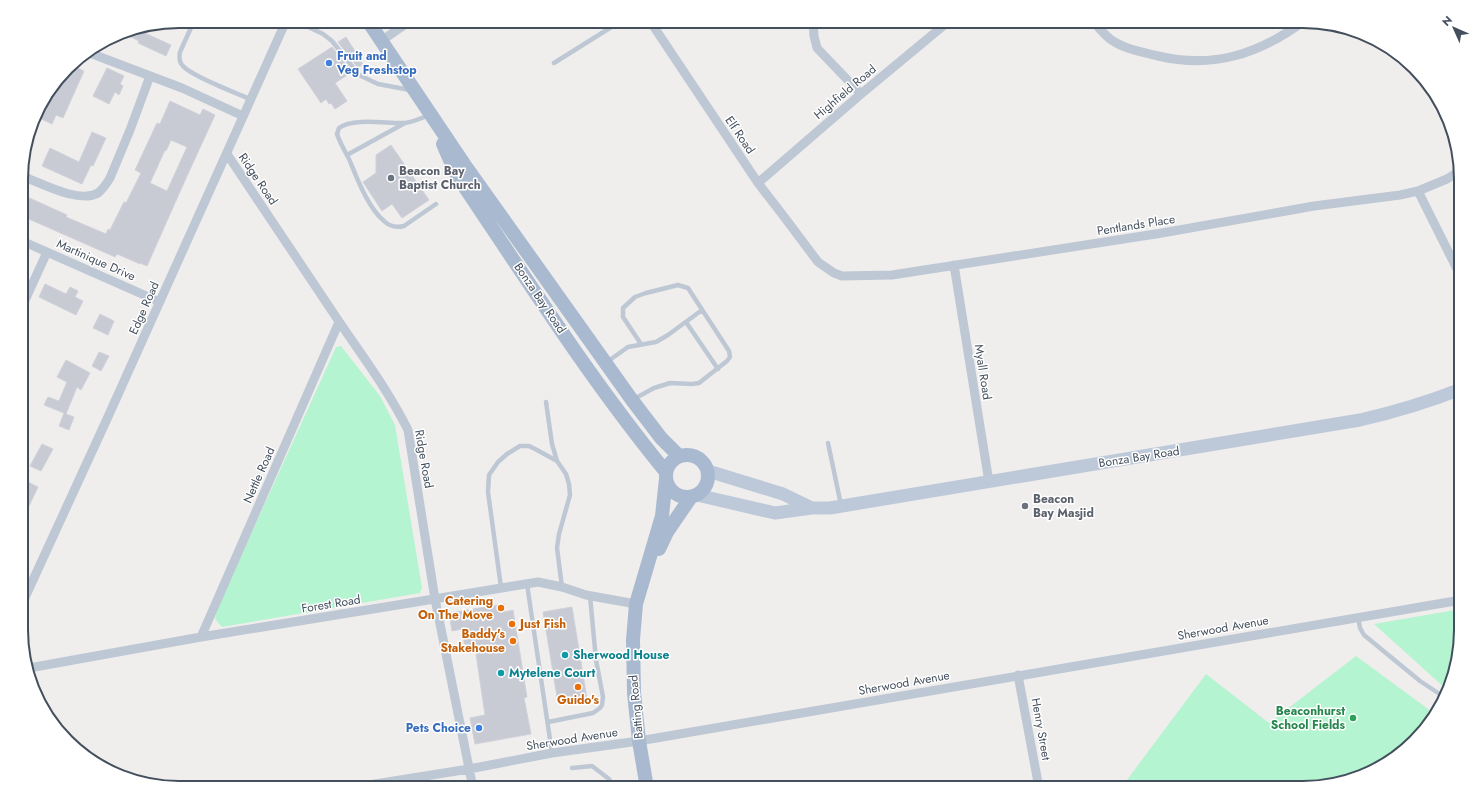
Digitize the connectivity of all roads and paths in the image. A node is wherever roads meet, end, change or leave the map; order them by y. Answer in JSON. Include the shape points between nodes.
{"nodes":[{"id":1,"x":191,"y":28,"type":"edge"},
{"id":2,"x":283,"y":28,"type":"edge"},
{"id":3,"x":311,"y":28,"type":"edge"},
{"id":4,"x":373,"y":28,"type":"edge"},
{"id":5,"x":399,"y":28,"type":"edge"},
{"id":6,"x":610,"y":28,"type":"edge"},
{"id":7,"x":655,"y":28,"type":"edge"},
{"id":8,"x":813,"y":28,"type":"edge"},
{"id":9,"x":941,"y":28,"type":"edge"},
{"id":10,"x":1100,"y":28,"type":"edge"},
{"id":11,"x":1293,"y":28,"type":"edge"},
{"id":12,"x":381,"y":40,"type":"junction"},
{"id":13,"x":93,"y":54,"type":"edge"},
{"id":14,"x":554,"y":63,"type":"dead end"},
{"id":15,"x":150,"y":76,"type":"junction"},
{"id":16,"x":415,"y":91,"type":"junction"},
{"id":17,"x":861,"y":94,"type":"junction"},
{"id":18,"x":250,"y":99,"type":"junction"},
{"id":19,"x":430,"y":115,"type":"junction"},
{"id":20,"x":243,"y":116,"type":"junction"},
{"id":21,"x":405,"y":123,"type":"junction"},
{"id":22,"x":227,"y":154,"type":"junction"},
{"id":23,"x":347,"y":155,"type":"junction"},
{"id":24,"x":1454,"y":174,"type":"edge"},
{"id":25,"x":28,"y":178,"type":"edge"},
{"id":26,"x":758,"y":183,"type":"junction"},
{"id":27,"x":1418,"y":191,"type":"junction"},
{"id":28,"x":436,"y":204,"type":"dead end"},
{"id":29,"x":28,"y":244,"type":"edge"},
{"id":30,"x":47,"y":252,"type":"junction"},
{"id":31,"x":815,"y":259,"type":"joint"},
{"id":32,"x":1454,"y":263,"type":"edge"},
{"id":33,"x":954,"y":265,"type":"junction"},
{"id":34,"x":28,"y":294,"type":"edge"},
{"id":35,"x":160,"y":302,"type":"junction"},
{"id":36,"x":702,"y":310,"type":"junction"},
{"id":37,"x":340,"y":322,"type":"junction"},
{"id":38,"x":686,"y":322,"type":"junction"},
{"id":39,"x":642,"y":344,"type":"junction"},
{"id":40,"x":606,"y":363,"type":"junction"},
{"id":41,"x":718,"y":369,"type":"junction"},
{"id":42,"x":1454,"y":392,"type":"edge"},
{"id":43,"x":632,"y":400,"type":"junction"},
{"id":44,"x":546,"y":402,"type":"dead end"},
{"id":45,"x":828,"y":443,"type":"dead end"},
{"id":46,"x":679,"y":456,"type":"junction"},
{"id":47,"x":557,"y":461,"type":"junction"},
{"id":48,"x":708,"y":471,"type":"junction"},
{"id":49,"x":666,"y":476,"type":"junction"},
{"id":50,"x":989,"y":482,"type":"junction"},
{"id":51,"x":694,"y":496,"type":"junction"},
{"id":52,"x":841,"y":507,"type":"junction"},
{"id":53,"x":812,"y":508,"type":"junction"},
{"id":54,"x":644,"y":578,"type":"junction"},
{"id":55,"x":527,"y":584,"type":"junction"},
{"id":56,"x":502,"y":587,"type":"junction"},
{"id":57,"x":562,"y":587,"type":"junction"},
{"id":58,"x":28,"y":591,"type":"edge"},
{"id":59,"x":590,"y":596,"type":"junction"},
{"id":60,"x":435,"y":599,"type":"junction"},
{"id":61,"x":1454,"y":601,"type":"edge"},
{"id":62,"x":636,"y":604,"type":"junction"},
{"id":63,"x":1358,"y":617,"type":"junction"},
{"id":64,"x":201,"y":637,"type":"junction"},
{"id":65,"x":33,"y":667,"type":"edge"},
{"id":66,"x":1018,"y":675,"type":"junction"},
{"id":67,"x":1440,"y":694,"type":"edge"},
{"id":68,"x":548,"y":722,"type":"junction"},
{"id":69,"x":639,"y":741,"type":"junction"},
{"id":70,"x":552,"y":753,"type":"junction"},
{"id":71,"x":572,"y":768,"type":"dead end"},
{"id":72,"x":469,"y":769,"type":"junction"},
{"id":73,"x":407,"y":781,"type":"edge"},
{"id":74,"x":472,"y":781,"type":"edge"},
{"id":75,"x":610,"y":781,"type":"edge"},
{"id":76,"x":646,"y":781,"type":"edge"},
{"id":77,"x":1038,"y":781,"type":"edge"}],
"edges":[{"from":1,"to":18,"type":"lane","via":[[180,52],[182,65]]},
{"from":2,"to":18,"type":"street","name":"Edge Road"},
{"from":3,"to":16,"type":"lane","via":[[332,41],[364,78],[378,84]]},
{"from":4,"to":12,"type":"main road","name":"Bonza Bay Road"},
{"from":5,"to":12,"type":"street"},
{"from":6,"to":14,"type":"lane"},
{"from":7,"to":26,"type":"street","name":"Elf Road"},
{"from":8,"to":17,"type":"street","via":[[817,48]]},
{"from":9,"to":17,"type":"street","name":"Highfield Road"},
{"from":10,"to":11,"type":"street","via":[[1109,38],[1132,50],[1171,60],[1192,61],[1221,60],[1250,52]]},
{"from":12,"to":16,"type":"main road","name":"Bonza Bay Road"},
{"from":13,"to":15,"type":"street"},
{"from":15,"to":20,"type":"street"},
{"from":15,"to":25,"type":"street","via":[[110,178],[100,191],[90,196],[70,194]]},
{"from":16,"to":19,"type":"main road","name":"Bonza Bay Road"},
{"from":17,"to":26,"type":"street","name":"Highfield Road"},
{"from":18,"to":20,"type":"street","name":"Edge Road"},
{"from":19,"to":21,"type":"lane"},
{"from":19,"to":40,"type":"main road","name":"Bonza Bay Road"},
{"from":19,"to":49,"type":"main road","name":"Bonza Bay Road","via":[[456,174],[618,412]]},
{"from":20,"to":22,"type":"street","name":"Edge Road"},
{"from":21,"to":23,"type":"lane"},
{"from":21,"to":23,"type":"lane","via":[[364,122],[342,126],[337,134]]},
{"from":22,"to":35,"type":"street","name":"Edge Road"},
{"from":22,"to":37,"type":"street","name":"Ridge Road"},
{"from":23,"to":28,"type":"lane","via":[[371,204],[390,226],[404,226]]},
{"from":24,"to":27,"type":"street","name":"Pentlands Place"},
{"from":26,"to":31,"type":"street","name":"Elf Road"},
{"from":27,"to":32,"type":"street"},
{"from":27,"to":33,"type":"street","name":"Pentlands Place"},
{"from":29,"to":30,"type":"street","name":"Martinique Drive"},
{"from":30,"to":34,"type":"street"},
{"from":30,"to":35,"type":"street","name":"Martinique Drive"},
{"from":31,"to":33,"type":"street","name":"Pentlands Place","via":[[834,273],[855,277],[892,275]]},
{"from":33,"to":50,"type":"street","name":"Myall Road"},
{"from":35,"to":58,"type":"street","name":"Edge Road"},
{"from":36,"to":38,"type":"lane"},
{"from":36,"to":39,"type":"lane","via":[[684,285],[635,297],[623,308],[623,317]]},
{"from":36,"to":41,"type":"lane","via":[[729,351],[730,357]]},
{"from":37,"to":60,"type":"street","name":"Ridge Road","via":[[366,359],[408,430]]},
{"from":37,"to":64,"type":"street","name":"Nettle Road"},
{"from":38,"to":39,"type":"lane","via":[[656,342]]},
{"from":38,"to":41,"type":"lane"},
{"from":39,"to":40,"type":"lane","via":[[628,347]]},
{"from":40,"to":43,"type":"main road","name":"Bonza Bay Road"},
{"from":41,"to":43,"type":"lane","via":[[699,383],[670,383]]},
{"from":42,"to":50,"type":"street","name":"Bonza Bay Road","via":[[1402,410],[1360,420]]},
{"from":43,"to":46,"type":"main road","name":"Bonza Bay Road","via":[[661,438]]},
{"from":44,"to":47,"type":"lane"},
{"from":45,"to":52,"type":"lane"},
{"from":46,"to":48,"type":"main road","via":[[693,455],[705,464]]},
{"from":46,"to":49,"type":"main road","via":[[668,466]]},
{"from":47,"to":56,"type":"lane","via":[[533,448],[520,446],[498,462],[489,475],[488,492]]},
{"from":47,"to":57,"type":"lane","via":[[566,474],[570,495],[559,534]]},
{"from":48,"to":51,"type":"main road","via":[[707,485]]},
{"from":48,"to":53,"type":"street","name":"Bonza Bay Road","via":[[783,494]]},
{"from":49,"to":51,"type":"main road","via":[[672,491],[684,497]]},
{"from":49,"to":54,"type":"main road","name":"Batting Road","via":[[662,516]]},
{"from":50,"to":52,"type":"street","name":"Bonza Bay Road"},
{"from":51,"to":53,"type":"street","name":"Bonza Bay Road","via":[[775,513]]},
{"from":51,"to":54,"type":"main road","name":"Batting Road","via":[[667,532]]},
{"from":52,"to":53,"type":"street","name":"Bonza Bay Road"},
{"from":54,"to":62,"type":"main road","name":"Batting Road"},
{"from":55,"to":56,"type":"street","name":"Forest Road"},
{"from":55,"to":57,"type":"street","name":"Forest Road","via":[[538,582]]},
{"from":55,"to":68,"type":"lane"},
{"from":56,"to":60,"type":"street","name":"Forest Road"},
{"from":57,"to":59,"type":"street","name":"Forest Road"},
{"from":59,"to":62,"type":"street","name":"Forest Road"},
{"from":59,"to":68,"type":"lane","via":[[602,705],[593,713]]},
{"from":60,"to":64,"type":"street","name":"Forest Road"},
{"from":60,"to":72,"type":"street","name":"Ridge Road"},
{"from":61,"to":63,"type":"street","name":"Sherwood Avenue"},
{"from":62,"to":69,"type":"main road","name":"Batting Road","via":[[632,667]]},
{"from":63,"to":66,"type":"street","name":"Sherwood Avenue"},
{"from":63,"to":67,"type":"lane","via":[[1364,635]]},
{"from":64,"to":65,"type":"street","name":"Forest Road"},
{"from":66,"to":69,"type":"street","name":"Sherwood Avenue"},
{"from":66,"to":77,"type":"street","name":"Henry Street"},
{"from":68,"to":70,"type":"lane"},
{"from":69,"to":70,"type":"street","name":"Sherwood Avenue"},
{"from":69,"to":76,"type":"main road","name":"Batting Road"},
{"from":70,"to":72,"type":"street","name":"Sherwood Avenue"},
{"from":71,"to":75,"type":"lane","via":[[592,766]]},
{"from":72,"to":73,"type":"street","name":"Sherwood Avenue"},
{"from":72,"to":74,"type":"street","name":"Ridge Road"}]}
